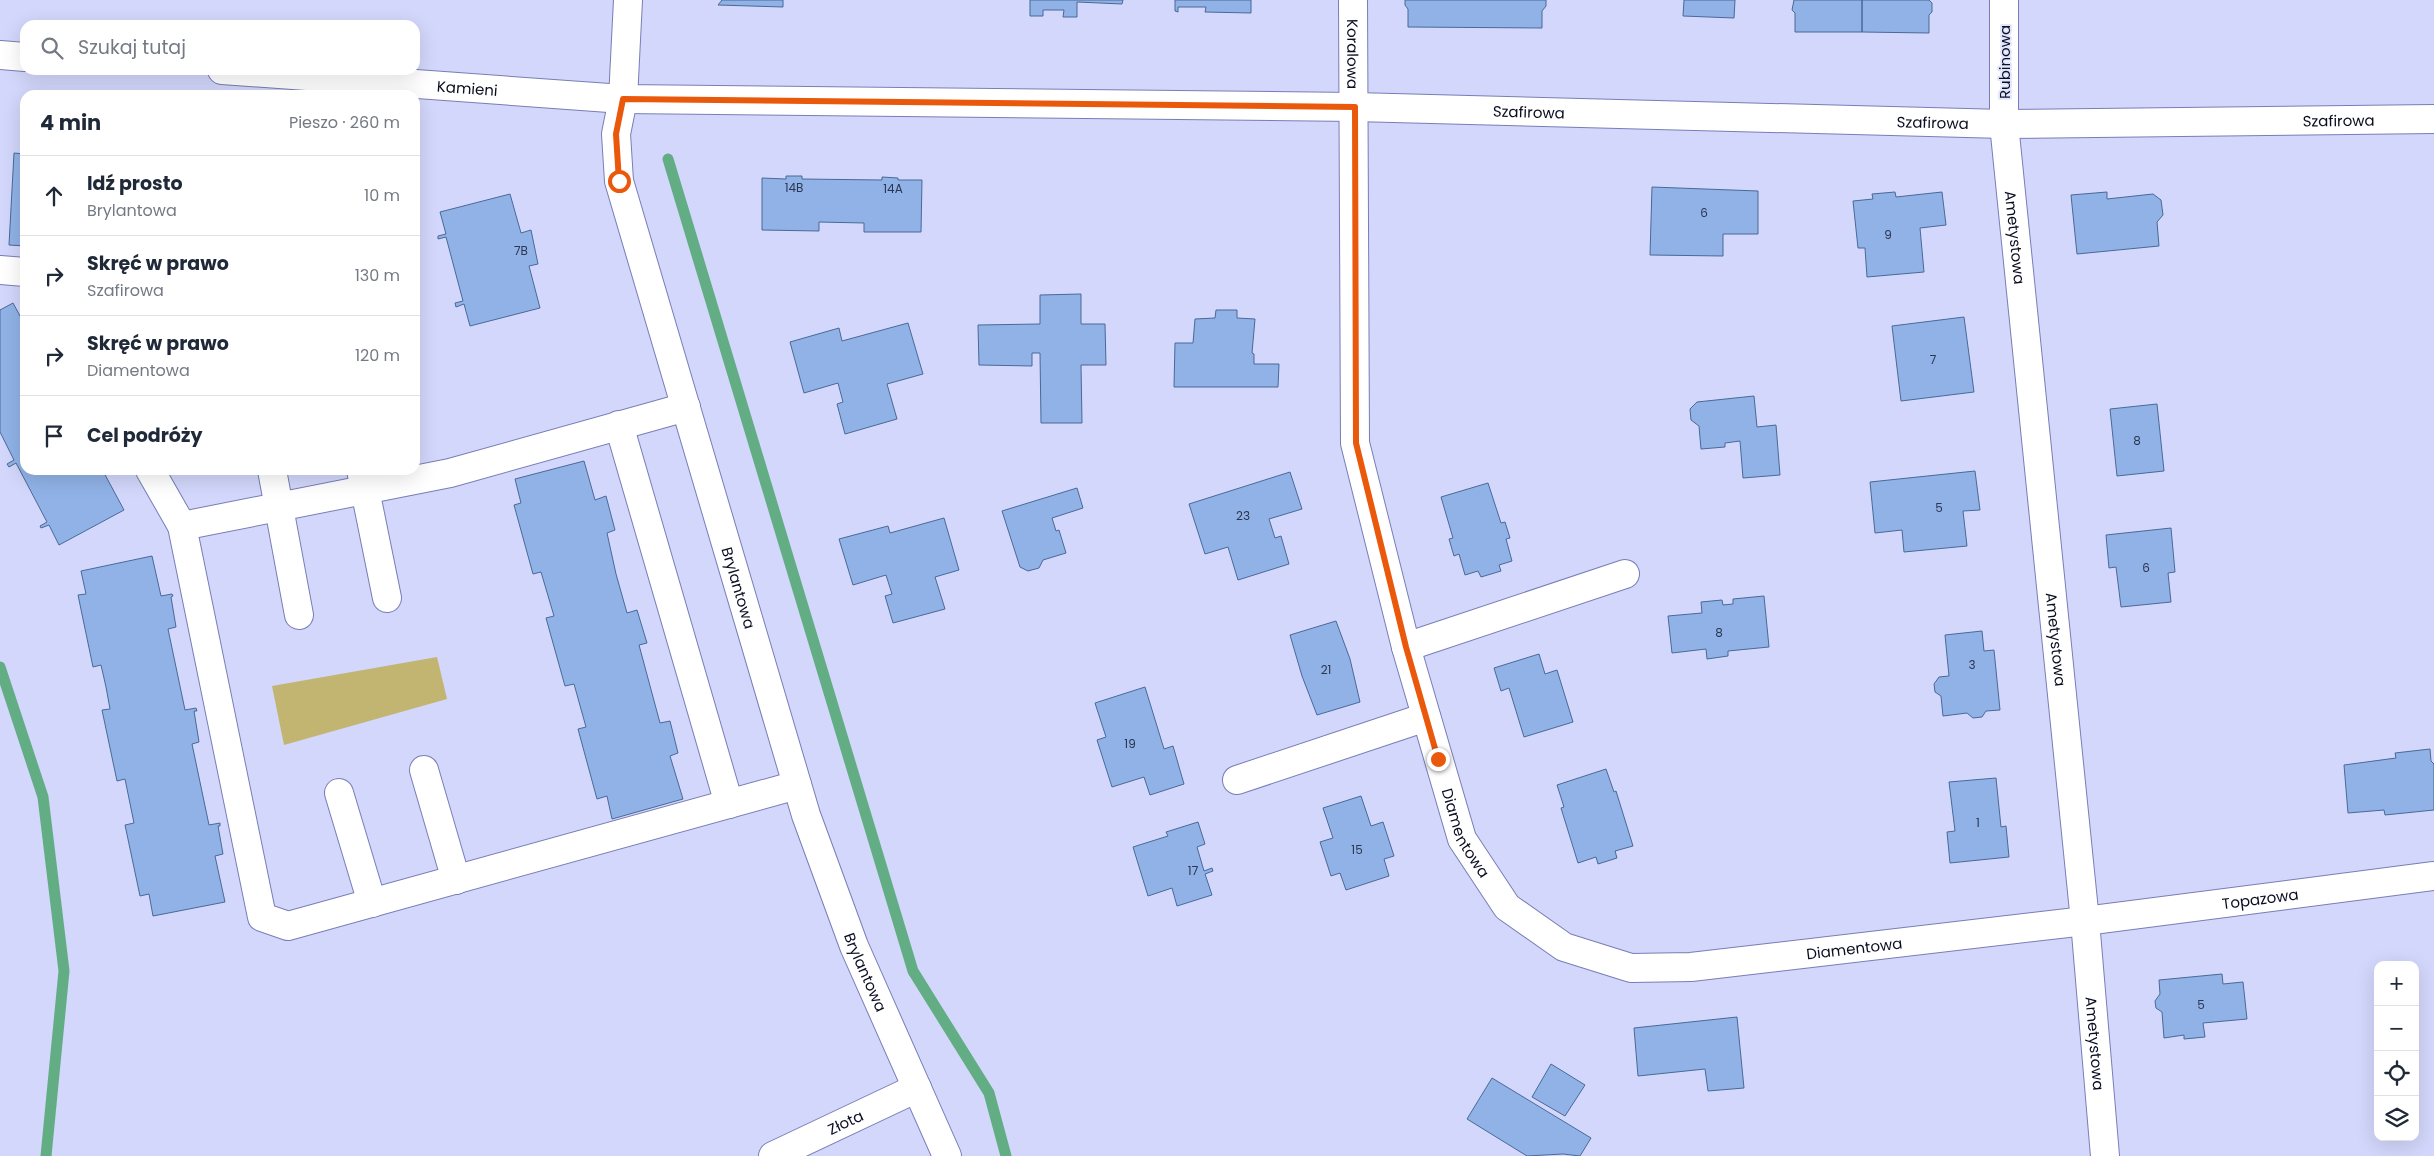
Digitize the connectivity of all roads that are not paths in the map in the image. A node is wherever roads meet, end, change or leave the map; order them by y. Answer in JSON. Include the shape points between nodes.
{"nodes":[{"id":1,"x":628,"y":0,"type":"edge"},
{"id":2,"x":1354,"y":0,"type":"edge"},
{"id":3,"x":2004,"y":0,"type":"edge"},
{"id":4,"x":0,"y":55,"type":"edge"},
{"id":5,"x":20,"y":57,"type":"edge"},
{"id":6,"x":291,"y":75,"type":"edge"},
{"id":7,"x":623,"y":99,"type":"junction"},
{"id":8,"x":1355,"y":107,"type":"junction"},
{"id":9,"x":2434,"y":119,"type":"edge"},
{"id":10,"x":2004,"y":124,"type":"junction"},
{"id":11,"x":0,"y":270,"type":"edge"},
{"id":12,"x":20,"y":272,"type":"edge"},
{"id":13,"x":686,"y":407,"type":"junction"},
{"id":14,"x":619,"y":425,"type":"junction"},
{"id":15,"x":153,"y":475,"type":"edge"},
{"id":16,"x":273,"y":475,"type":"edge"},
{"id":17,"x":362,"y":480,"type":"edge"},
{"id":18,"x":279,"y":507,"type":"junction"},
{"id":19,"x":182,"y":526,"type":"junction"},
{"id":20,"x":1625,"y":574,"type":"dead end"},
{"id":21,"x":387,"y":598,"type":"dead end"},
{"id":22,"x":298,"y":615,"type":"dead end"},
{"id":23,"x":1406,"y":647,"type":"junction"},
{"id":24,"x":1426,"y":717,"type":"junction"},
{"id":25,"x":424,"y":770,"type":"dead end"},
{"id":26,"x":1237,"y":780,"type":"dead end"},
{"id":27,"x":797,"y":785,"type":"junction"},
{"id":28,"x":339,"y":793,"type":"dead end"},
{"id":29,"x":729,"y":804,"type":"junction"},
{"id":30,"x":2434,"y":876,"type":"edge"},
{"id":31,"x":456,"y":880,"type":"junction"},
{"id":32,"x":372,"y":903,"type":"junction"},
{"id":33,"x":2085,"y":921,"type":"junction"},
{"id":34,"x":918,"y":1088,"type":"junction"},
{"id":35,"x":774,"y":1156,"type":"edge"},
{"id":36,"x":947,"y":1156,"type":"edge"},
{"id":37,"x":2105,"y":1156,"type":"edge"}],
"edges":[{"from":1,"to":7,"type":"street","name":"Brylantowa"},
{"from":2,"to":8,"type":"street","name":"Koralowa"},
{"from":3,"to":10,"type":"street","name":"Rubinowa"},
{"from":4,"to":5,"type":"street"},
{"from":6,"to":7,"type":"street","name":"Kamieni"},
{"from":7,"to":8,"type":"street","name":"Szafirowa"},
{"from":7,"to":13,"type":"street","name":"Brylantowa","via":[[616,134],[619,181]]},
{"from":8,"to":10,"type":"street","name":"Szafirowa"},
{"from":8,"to":23,"type":"street","name":"Diamentowa","via":[[1356,443]]},
{"from":9,"to":10,"type":"street","name":"Szafirowa"},
{"from":10,"to":33,"type":"street","name":"Ametystowa"},
{"from":11,"to":12,"type":"street"},
{"from":13,"to":14,"type":"street"},
{"from":13,"to":27,"type":"street","name":"Brylantowa"},
{"from":14,"to":17,"type":"street","via":[[450,473]]},
{"from":14,"to":29,"type":"street"},
{"from":15,"to":19,"type":"street"},
{"from":16,"to":18,"type":"street"},
{"from":17,"to":18,"type":"street"},
{"from":17,"to":21,"type":"street"},
{"from":18,"to":19,"type":"street"},
{"from":18,"to":22,"type":"street"},
{"from":19,"to":32,"type":"street","via":[[262,917],[288,926]]},
{"from":20,"to":23,"type":"street"},
{"from":23,"to":24,"type":"street","name":"Diamentowa"},
{"from":24,"to":26,"type":"street"},
{"from":24,"to":33,"type":"street","name":"Diamentowa","via":[[1462,839],[1507,907],[1564,946],[1631,968],[1701,966]]},
{"from":25,"to":31,"type":"street"},
{"from":27,"to":29,"type":"street"},
{"from":27,"to":34,"type":"street","name":"Brylantowa","via":[[854,946]]},
{"from":28,"to":32,"type":"street"},
{"from":29,"to":31,"type":"street"},
{"from":30,"to":33,"type":"street","name":"Topazowa"},
{"from":31,"to":32,"type":"street"},
{"from":33,"to":37,"type":"street","name":"Ametystowa"},
{"from":34,"to":35,"type":"street","name":"Złota"},
{"from":34,"to":36,"type":"street","name":"Brylantowa"}]}
